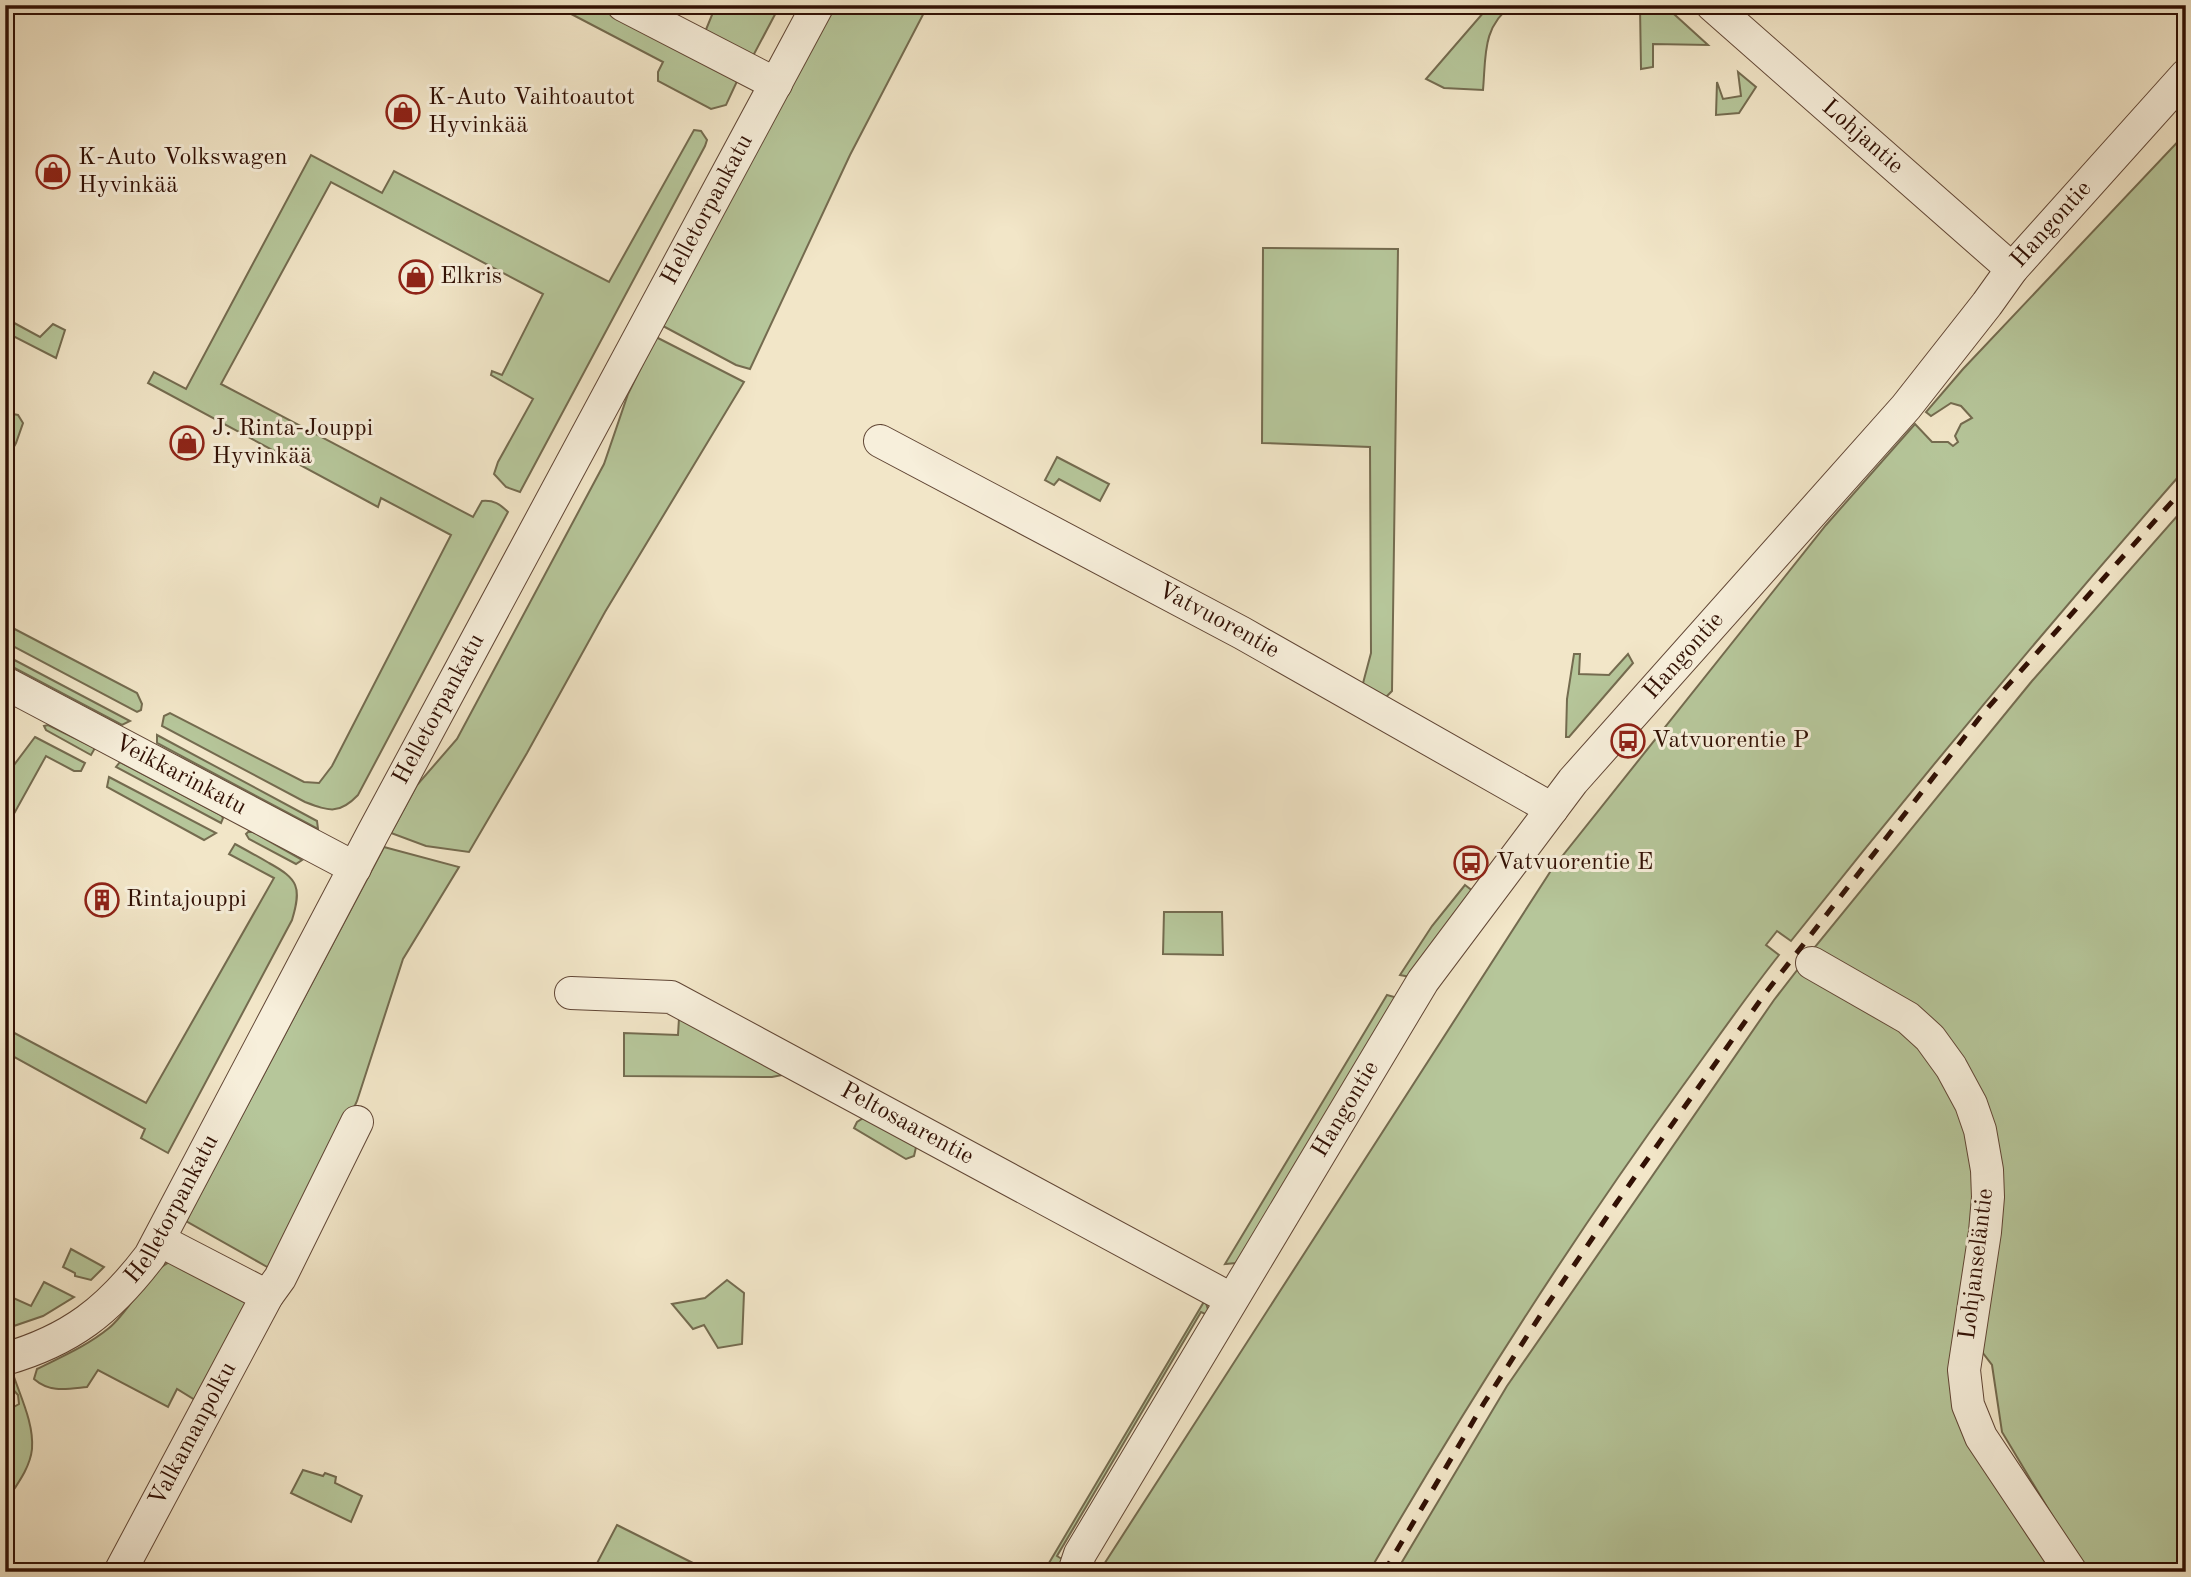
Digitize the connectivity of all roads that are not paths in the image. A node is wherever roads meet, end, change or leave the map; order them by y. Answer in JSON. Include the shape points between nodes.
{"nodes":[{"id":1,"x":623,"y":5,"type":"edge"},
{"id":2,"x":818,"y":5,"type":"edge"},
{"id":3,"x":1712,"y":5,"type":"edge"},
{"id":4,"x":2186,"y":75,"type":"edge"},
{"id":5,"x":776,"y":83,"type":"junction"},
{"id":6,"x":2011,"y":269,"type":"junction"},
{"id":7,"x":880,"y":440,"type":"dead end"},
{"id":8,"x":5,"y":683,"type":"edge"},
{"id":9,"x":1552,"y":808,"type":"junction"},
{"id":10,"x":355,"y":868,"type":"junction"},
{"id":11,"x":1812,"y":963,"type":"dead end"},
{"id":12,"x":571,"y":993,"type":"dead end"},
{"id":13,"x":357,"y":1122,"type":"dead end"},
{"id":14,"x":159,"y":1240,"type":"junction"},
{"id":15,"x":267,"y":1296,"type":"junction"},
{"id":16,"x":1231,"y":1299,"type":"junction"},
{"id":17,"x":5,"y":1359,"type":"edge"},
{"id":18,"x":120,"y":1572,"type":"edge"},
{"id":19,"x":1073,"y":1572,"type":"edge"},
{"id":20,"x":2071,"y":1572,"type":"edge"}],
"edges":[{"from":1,"to":5,"type":"street"},
{"from":2,"to":5,"type":"street","name":"Helletorpankatu"},
{"from":3,"to":6,"type":"street","name":"Lohjantie"},
{"from":4,"to":6,"type":"street","name":"Hangontie"},
{"from":5,"to":10,"type":"street","name":"Helletorpankatu"},
{"from":6,"to":9,"type":"street","name":"Hangontie","via":[[1906,407]]},
{"from":7,"to":9,"type":"street","name":"Vatvuorentie","via":[[1242,633]]},
{"from":8,"to":10,"type":"street","name":"Veikkarinkatu"},
{"from":9,"to":16,"type":"street","name":"Hangontie","via":[[1423,981]]},
{"from":10,"to":14,"type":"street","name":"Helletorpankatu"},
{"from":11,"to":20,"type":"street","name":"Lohjanseläntie","via":[[1908,1018],[1930,1038],[1971,1104],[1985,1157],[1988,1197],[1964,1370],[1968,1405],[1981,1437]]},
{"from":12,"to":16,"type":"street","name":"Peltosaarentie","via":[[671,997]]},
{"from":13,"to":15,"type":"street","name":"Valkamanpolku"},
{"from":14,"to":15,"type":"street"},
{"from":14,"to":17,"type":"street","name":"Helletorpankatu","via":[[130,1283],[87,1323],[33,1352]]},
{"from":15,"to":18,"type":"street","name":"Valkamanpolku"},
{"from":16,"to":19,"type":"street","name":"Hangontie"}]}
